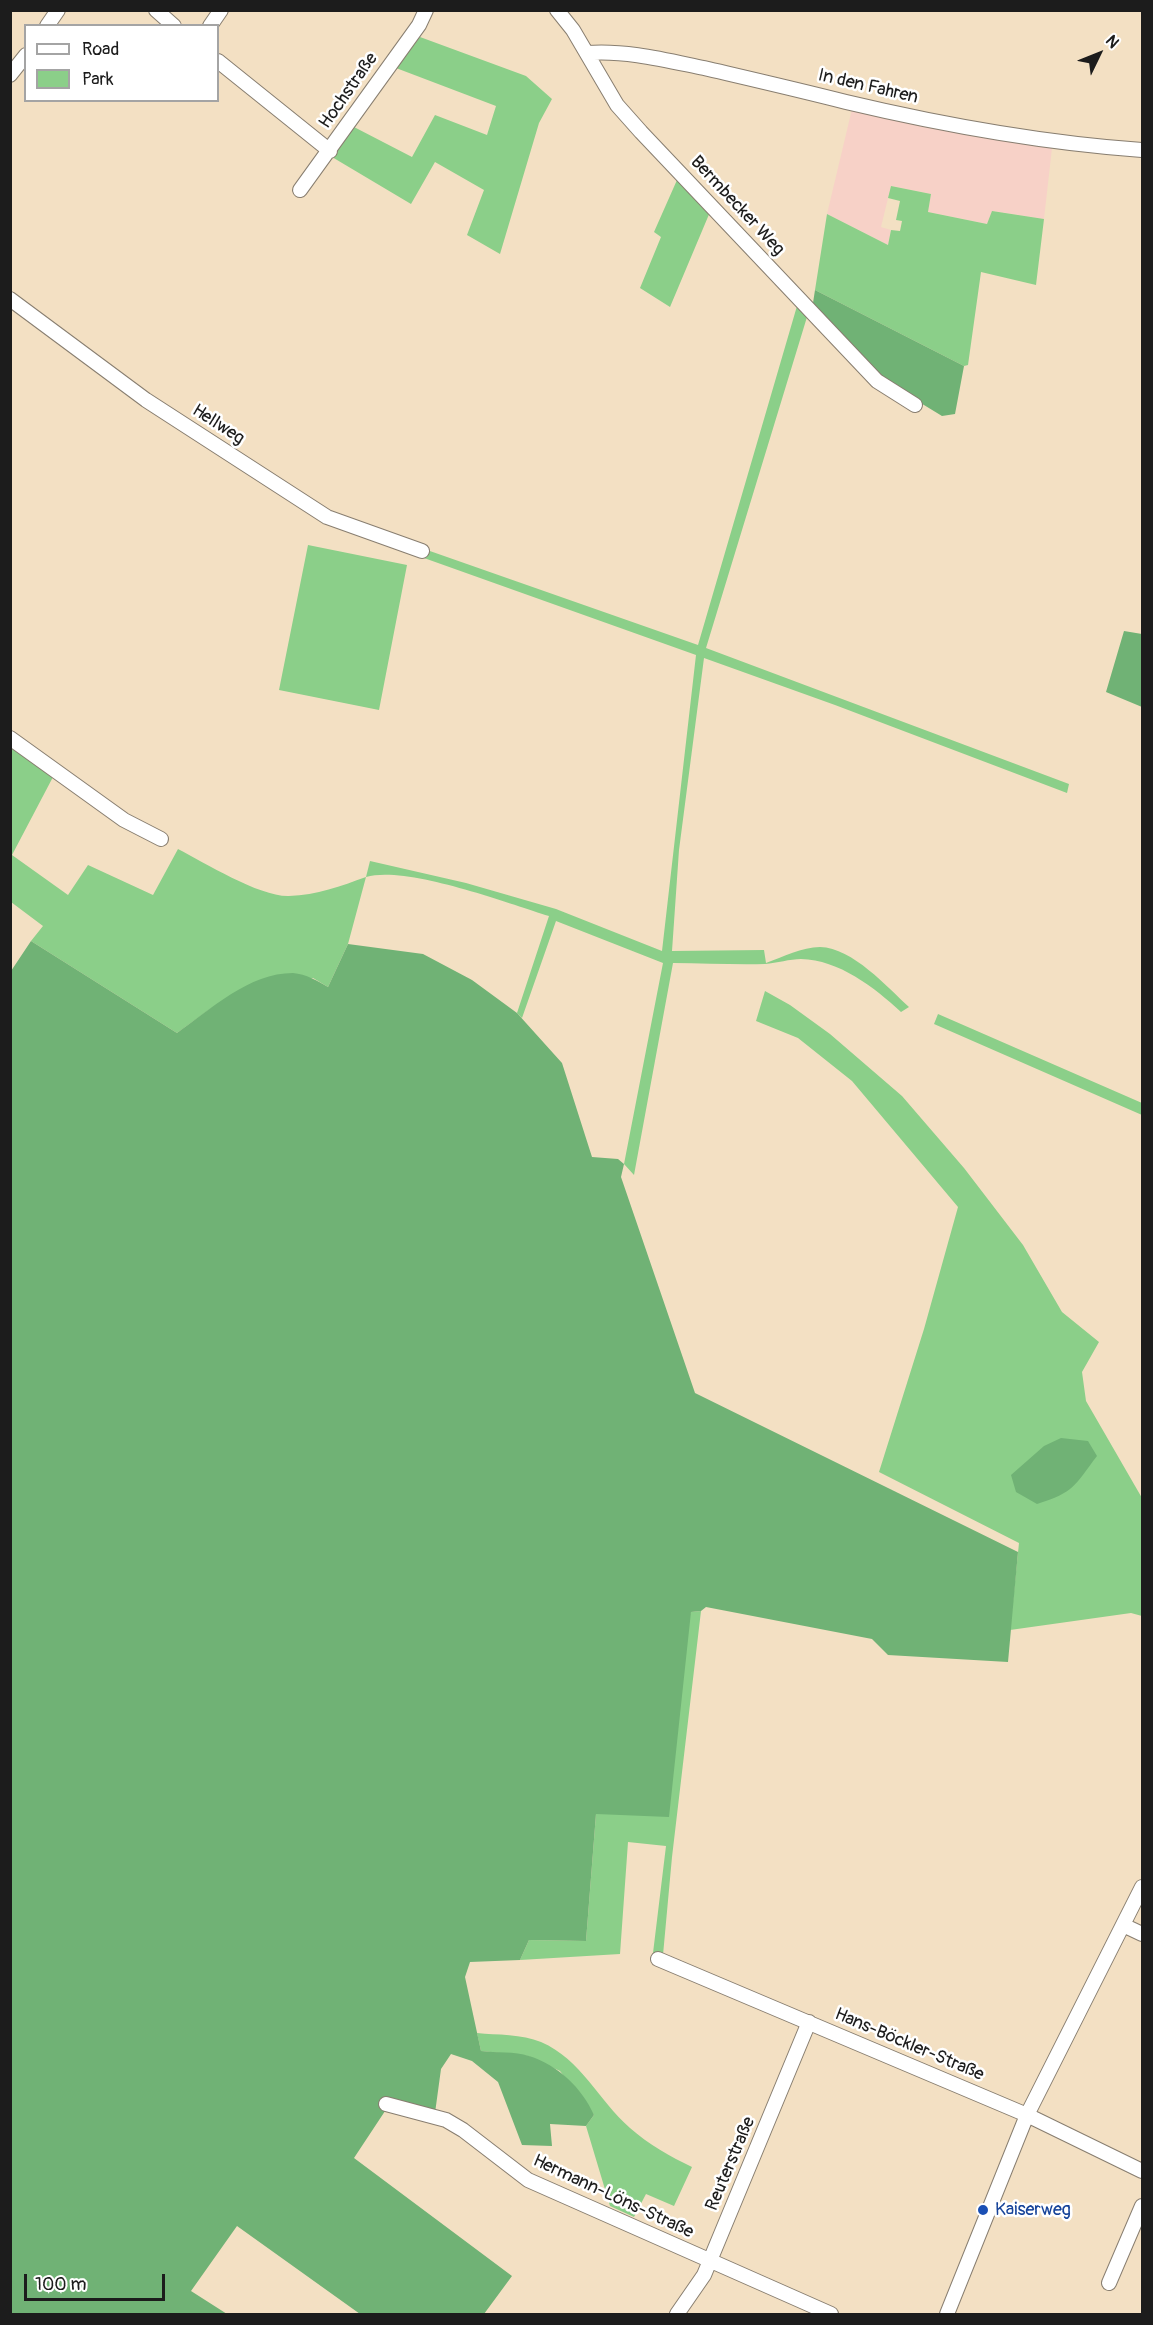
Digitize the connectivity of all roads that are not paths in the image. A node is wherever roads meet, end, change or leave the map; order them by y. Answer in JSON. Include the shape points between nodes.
{"nodes":[{"id":1,"x":58,"y":10,"type":"edge"},
{"id":2,"x":156,"y":10,"type":"edge"},
{"id":3,"x":221,"y":10,"type":"edge"},
{"id":4,"x":426,"y":10,"type":"edge"},
{"id":5,"x":557,"y":10,"type":"edge"},
{"id":6,"x":48,"y":24,"type":"edge"},
{"id":7,"x":172,"y":24,"type":"edge"},
{"id":8,"x":211,"y":24,"type":"edge"},
{"id":9,"x":587,"y":53,"type":"junction"},
{"id":10,"x":24,"y":58,"type":"edge"},
{"id":11,"x":219,"y":62,"type":"edge"},
{"id":12,"x":10,"y":75,"type":"edge"},
{"id":13,"x":1143,"y":150,"type":"edge"},
{"id":14,"x":330,"y":151,"type":"junction"},
{"id":15,"x":300,"y":190,"type":"dead end"},
{"id":16,"x":10,"y":299,"type":"edge"},
{"id":17,"x":915,"y":405,"type":"dead end"},
{"id":18,"x":422,"y":551,"type":"dead end"},
{"id":19,"x":10,"y":738,"type":"edge"},
{"id":20,"x":161,"y":839,"type":"dead end"},
{"id":21,"x":1143,"y":1887,"type":"edge"},
{"id":22,"x":1123,"y":1925,"type":"junction"},
{"id":23,"x":1143,"y":1934,"type":"edge"},
{"id":24,"x":658,"y":1959,"type":"dead end"},
{"id":25,"x":809,"y":2022,"type":"junction"},
{"id":26,"x":386,"y":2104,"type":"dead end"},
{"id":27,"x":1027,"y":2115,"type":"junction"},
{"id":28,"x":1143,"y":2171,"type":"edge"},
{"id":29,"x":1143,"y":2206,"type":"edge"},
{"id":30,"x":709,"y":2262,"type":"junction"},
{"id":31,"x":1109,"y":2283,"type":"dead end"},
{"id":32,"x":803,"y":2309,"type":"edge"},
{"id":33,"x":677,"y":2314,"type":"edge"},
{"id":34,"x":831,"y":2314,"type":"edge"},
{"id":35,"x":947,"y":2314,"type":"edge"}],
"edges":[{"from":1,"to":6,"type":"street"},
{"from":2,"to":7,"type":"street"},
{"from":3,"to":8,"type":"street"},
{"from":4,"to":14,"type":"street","name":"Hochstraße"},
{"from":5,"to":9,"type":"street","name":"Bermbecker Weg"},
{"from":9,"to":13,"type":"street","name":"In den Fahren","via":[[612,51],[674,62],[1010,135]]},
{"from":9,"to":17,"type":"street","name":"Bermbecker Weg","via":[[617,105],[641,132],[877,381]]},
{"from":10,"to":12,"type":"street"},
{"from":11,"to":14,"type":"street"},
{"from":14,"to":15,"type":"street","name":"Hochstraße"},
{"from":16,"to":18,"type":"street","name":"Hellweg","via":[[146,400],[327,517]]},
{"from":19,"to":20,"type":"street","via":[[124,820]]},
{"from":21,"to":22,"type":"street"},
{"from":22,"to":23,"type":"street"},
{"from":22,"to":27,"type":"street"},
{"from":24,"to":25,"type":"street","name":"Hans-Böckler-Straße"},
{"from":25,"to":27,"type":"street","name":"Hans-Böckler-Straße"},
{"from":25,"to":30,"type":"street","name":"Reuterstraße"},
{"from":26,"to":30,"type":"street","name":"Hermann-Löns-Straße","via":[[446,2120],[528,2180]]},
{"from":27,"to":28,"type":"street","name":"Hans-Böckler-Straße"},
{"from":27,"to":35,"type":"street"},
{"from":29,"to":31,"type":"street"},
{"from":30,"to":32,"type":"street","name":"Hermann-Löns-Straße"},
{"from":30,"to":33,"type":"street","name":"Reuterstraße"},
{"from":32,"to":34,"type":"street","name":"Hermann-Löns-Straße"}]}
